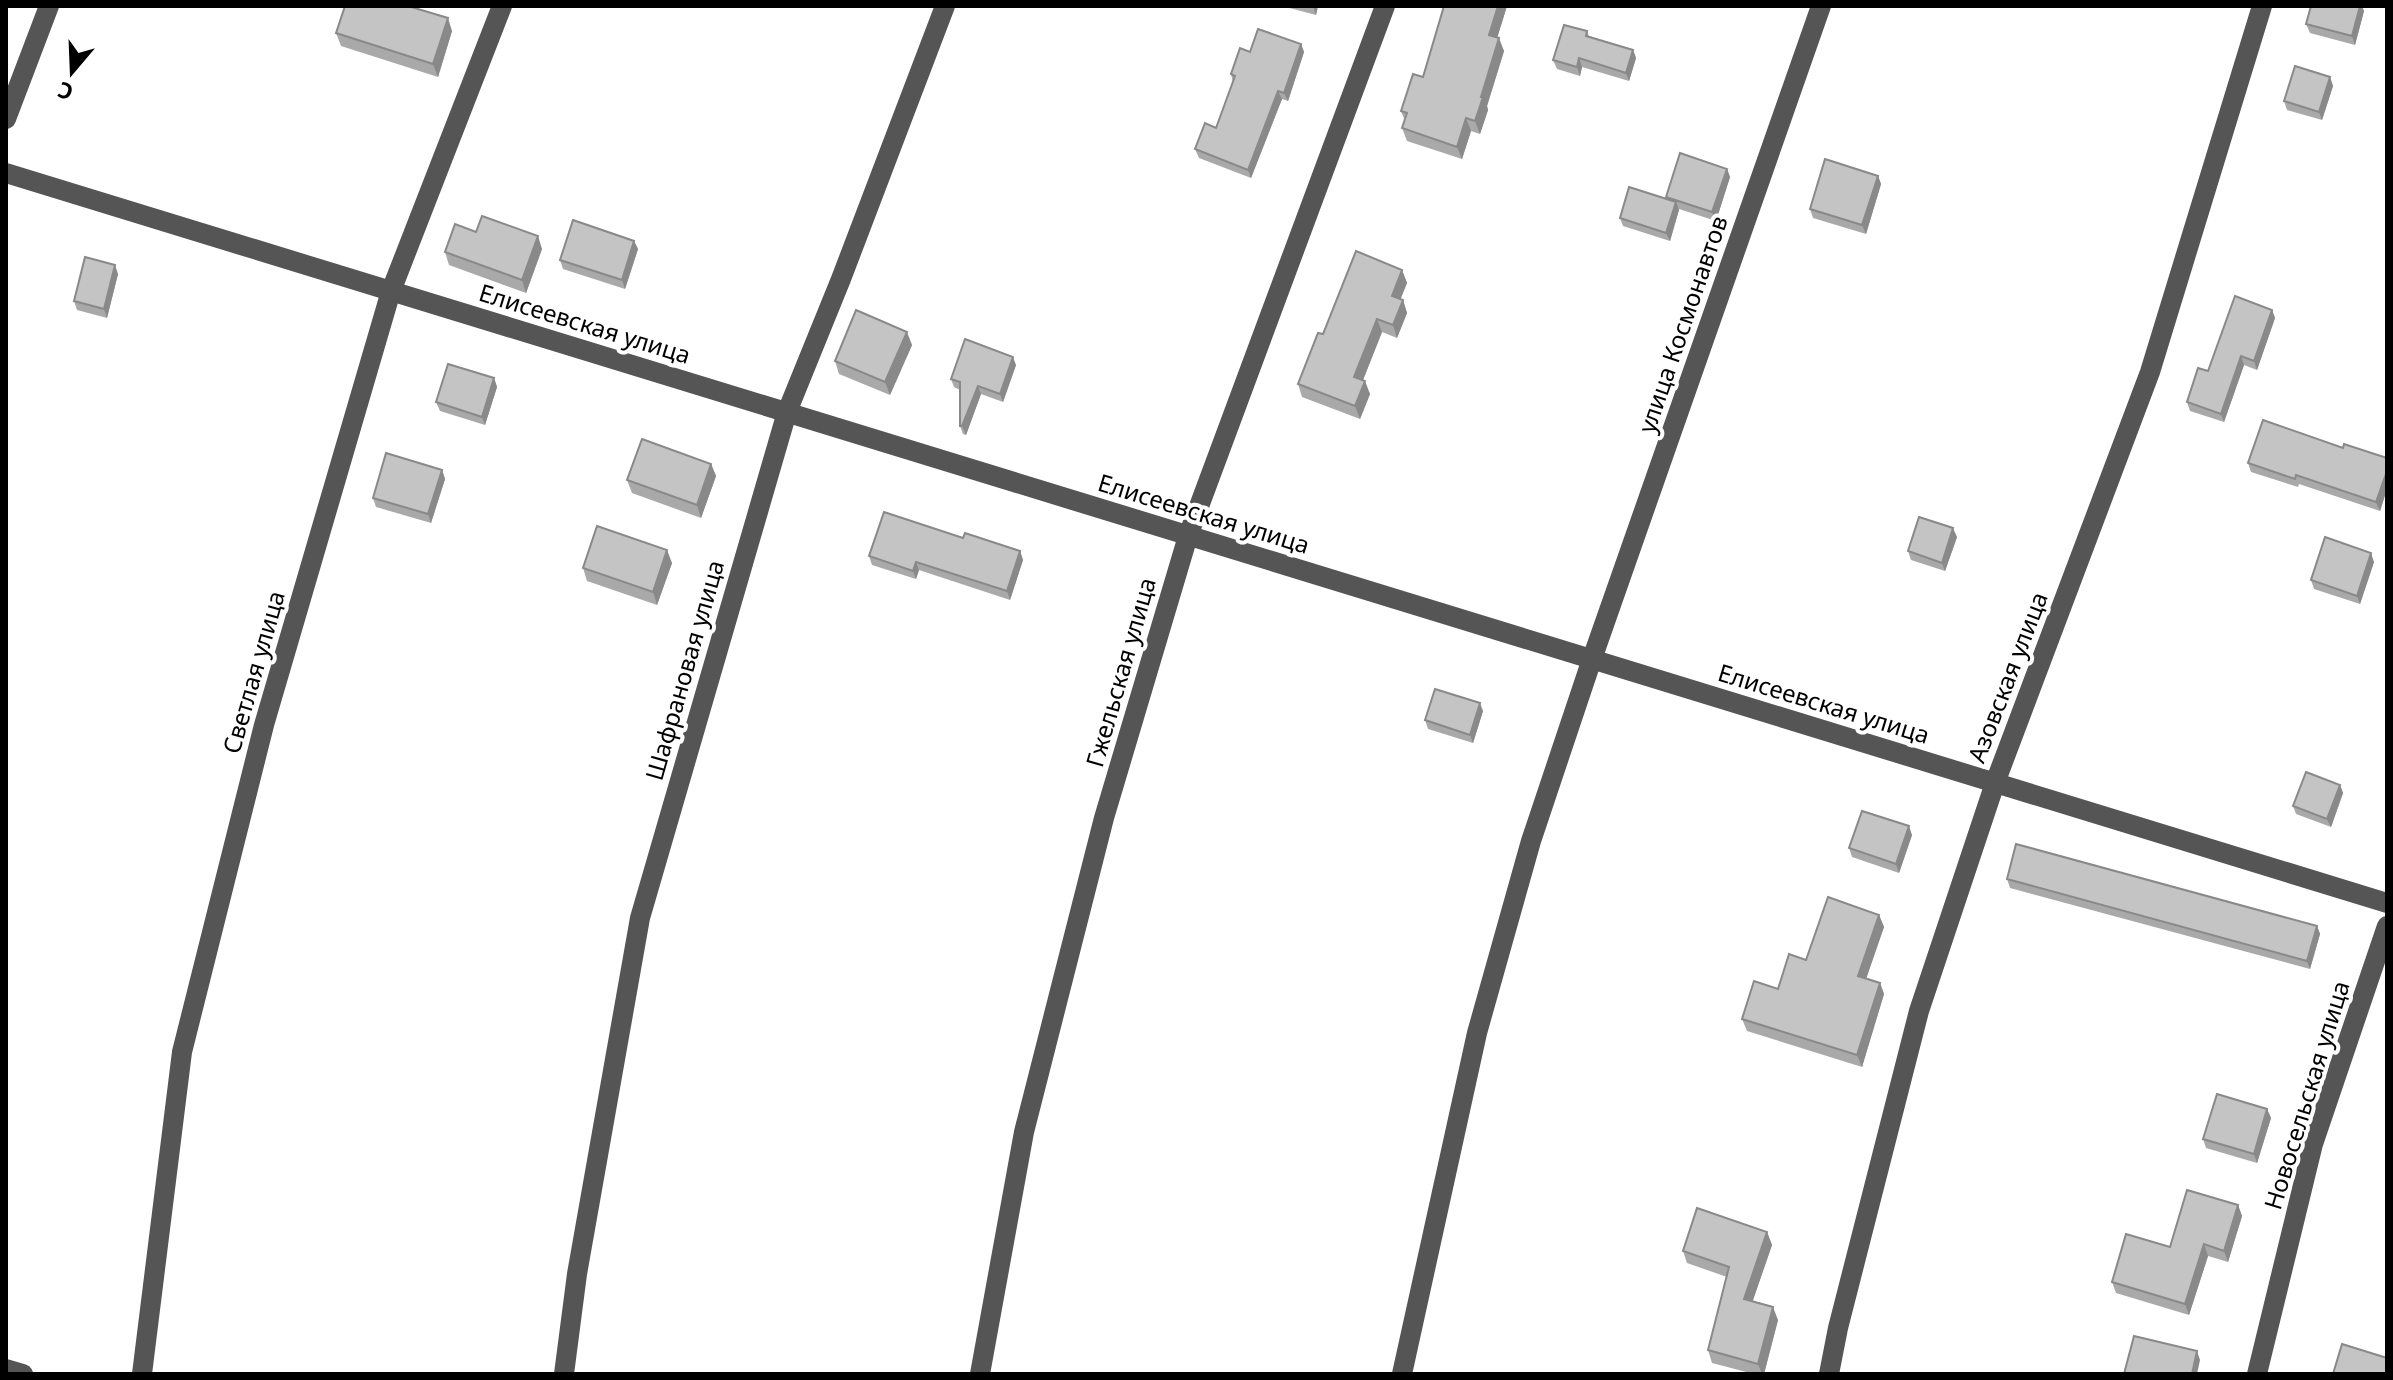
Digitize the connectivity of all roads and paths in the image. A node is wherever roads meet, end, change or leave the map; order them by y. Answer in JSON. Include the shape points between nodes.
{"nodes":[{"id":1,"x":49,"y":6,"type":"edge"},
{"id":2,"x":502,"y":6,"type":"edge"},
{"id":3,"x":945,"y":6,"type":"edge"},
{"id":4,"x":1385,"y":6,"type":"edge"},
{"id":5,"x":1821,"y":6,"type":"edge"},
{"id":6,"x":2262,"y":6,"type":"edge"},
{"id":7,"x":6,"y":119,"type":"edge"},
{"id":8,"x":6,"y":173,"type":"edge"},
{"id":9,"x":391,"y":291,"type":"junction"},
{"id":10,"x":787,"y":412,"type":"junction"},
{"id":11,"x":1188,"y":536,"type":"junction"},
{"id":12,"x":1592,"y":659,"type":"junction"},
{"id":13,"x":1995,"y":783,"type":"junction"},
{"id":14,"x":2387,"y":903,"type":"edge"},
{"id":15,"x":2387,"y":926,"type":"edge"},
{"id":16,"x":6,"y":1369,"type":"edge"},
{"id":17,"x":23,"y":1374,"type":"edge"},
{"id":18,"x":142,"y":1374,"type":"edge"},
{"id":19,"x":564,"y":1374,"type":"edge"},
{"id":20,"x":980,"y":1374,"type":"edge"},
{"id":21,"x":1402,"y":1374,"type":"edge"},
{"id":22,"x":1829,"y":1374,"type":"edge"},
{"id":23,"x":2257,"y":1374,"type":"edge"}],
"edges":[{"from":1,"to":7,"type":"street"},
{"from":2,"to":9,"type":"street","name":"Светлая улица"},
{"from":3,"to":10,"type":"street","name":"Шафрановая улица"},
{"from":4,"to":11,"type":"street","name":"Гжельская улица"},
{"from":5,"to":12,"type":"street","name":"улица Космонавтов"},
{"from":6,"to":13,"type":"street","name":"Азовская улица","via":[[2150,372]]},
{"from":8,"to":9,"type":"street","name":"Елисеевская улица"},
{"from":9,"to":10,"type":"street","name":"Елисеевская улица"},
{"from":9,"to":18,"type":"street","name":"Светлая улица","via":[[264,725],[182,1052]]},
{"from":10,"to":11,"type":"street","name":"Елисеевская улица"},
{"from":10,"to":19,"type":"street","name":"Шафрановая улица","via":[[640,918]]},
{"from":11,"to":12,"type":"street","name":"Елисеевская улица"},
{"from":11,"to":20,"type":"street","name":"Гжельская улица","via":[[1104,818],[1024,1132]]},
{"from":12,"to":13,"type":"street","name":"Елисеевская улица"},
{"from":12,"to":21,"type":"street","name":"улица Космонавтов","via":[[1531,841],[1477,1033]]},
{"from":13,"to":14,"type":"street","name":"Елисеевская улица"},
{"from":13,"to":22,"type":"street","name":"Азовская улица","via":[[1919,1011]]},
{"from":15,"to":23,"type":"street","name":"Новосельская улица","via":[[2313,1144]]},
{"from":16,"to":17,"type":"street"}]}
